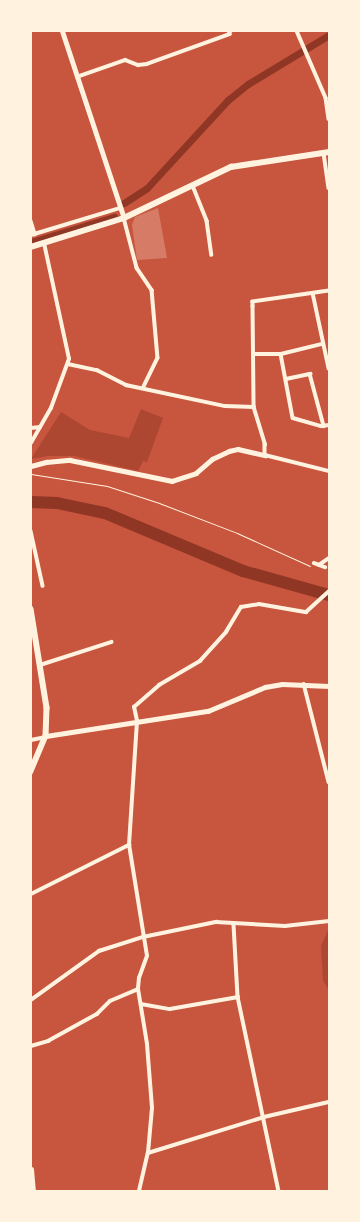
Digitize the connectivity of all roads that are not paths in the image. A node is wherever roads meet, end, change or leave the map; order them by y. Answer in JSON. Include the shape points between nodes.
{"nodes":[{"id":1,"x":62,"y":31,"type":"edge"},
{"id":2,"x":297,"y":31,"type":"edge"},
{"id":3,"x":230,"y":32,"type":"edge"},
{"id":4,"x":77,"y":77,"type":"junction"},
{"id":5,"x":329,"y":118,"type":"edge"},
{"id":6,"x":327,"y":153,"type":"edge"},
{"id":7,"x":193,"y":186,"type":"junction"},
{"id":8,"x":329,"y":188,"type":"edge"},
{"id":9,"x":120,"y":208,"type":"junction"},
{"id":10,"x":124,"y":218,"type":"junction"},
{"id":11,"x":31,"y":221,"type":"edge"},
{"id":12,"x":33,"y":235,"type":"edge"},
{"id":13,"x":44,"y":243,"type":"junction"},
{"id":14,"x":31,"y":247,"type":"edge"},
{"id":15,"x":212,"y":255,"type":"dead end"},
{"id":16,"x":329,"y":291,"type":"edge"},
{"id":17,"x":313,"y":293,"type":"junction"},
{"id":18,"x":322,"y":344,"type":"junction"},
{"id":19,"x":254,"y":354,"type":"junction"},
{"id":20,"x":281,"y":354,"type":"junction"},
{"id":21,"x":68,"y":364,"type":"junction"},
{"id":22,"x":329,"y":368,"type":"edge"},
{"id":23,"x":286,"y":379,"type":"junction"},
{"id":24,"x":144,"y":388,"type":"junction"},
{"id":25,"x":254,"y":407,"type":"junction"},
{"id":26,"x":329,"y":425,"type":"edge"},
{"id":27,"x":324,"y":426,"type":"junction"},
{"id":28,"x":40,"y":427,"type":"junction"},
{"id":29,"x":31,"y":428,"type":"edge"},
{"id":30,"x":31,"y":443,"type":"edge"},
{"id":31,"x":265,"y":455,"type":"junction"},
{"id":32,"x":31,"y":466,"type":"edge"},
{"id":33,"x":329,"y":471,"type":"edge"},
{"id":34,"x":31,"y":532,"type":"edge"},
{"id":35,"x":329,"y":558,"type":"edge"},
{"id":36,"x":314,"y":563,"type":"dead end"},
{"id":37,"x":319,"y":565,"type":"junction"},
{"id":38,"x":325,"y":567,"type":"dead end"},
{"id":39,"x":43,"y":586,"type":"dead end"},
{"id":40,"x":329,"y":591,"type":"edge"},
{"id":41,"x":31,"y":609,"type":"edge"},
{"id":42,"x":110,"y":642,"type":"dead end"},
{"id":43,"x":40,"y":665,"type":"junction"},
{"id":44,"x":304,"y":684,"type":"junction"},
{"id":45,"x":329,"y":686,"type":"edge"},
{"id":46,"x":137,"y":721,"type":"junction"},
{"id":47,"x":46,"y":736,"type":"junction"},
{"id":48,"x":31,"y":740,"type":"edge"},
{"id":49,"x":31,"y":772,"type":"edge"},
{"id":50,"x":329,"y":782,"type":"edge"},
{"id":51,"x":129,"y":845,"type":"junction"},
{"id":52,"x":31,"y":894,"type":"edge"},
{"id":53,"x":329,"y":921,"type":"edge"},
{"id":54,"x":234,"y":925,"type":"junction"},
{"id":55,"x":143,"y":937,"type":"junction"},
{"id":56,"x":138,"y":989,"type":"junction"},
{"id":57,"x":238,"y":997,"type":"junction"},
{"id":58,"x":31,"y":1000,"type":"edge"},
{"id":59,"x":141,"y":1004,"type":"junction"},
{"id":60,"x":31,"y":1046,"type":"edge"},
{"id":61,"x":329,"y":1102,"type":"edge"},
{"id":62,"x":264,"y":1117,"type":"junction"},
{"id":63,"x":148,"y":1153,"type":"junction"},
{"id":64,"x":31,"y":1169,"type":"edge"},
{"id":65,"x":33,"y":1191,"type":"edge"},
{"id":66,"x":139,"y":1191,"type":"edge"},
{"id":67,"x":279,"y":1191,"type":"edge"}],
"edges":[{"from":1,"to":4,"type":"main road"},
{"from":2,"to":5,"type":"street","via":[[326,98]]},
{"from":3,"to":4,"type":"street","via":[[147,64],[138,65],[125,60]]},
{"from":4,"to":9,"type":"main road"},
{"from":6,"to":7,"type":"main road","via":[[241,164]]},
{"from":6,"to":8,"type":"street"},
{"from":7,"to":10,"type":"main road"},
{"from":7,"to":15,"type":"street","via":[[207,221]]},
{"from":9,"to":10,"type":"main road"},
{"from":9,"to":12,"type":"street"},
{"from":10,"to":13,"type":"main road"},
{"from":10,"to":24,"type":"street","via":[[137,268],[152,290],[158,358]]},
{"from":11,"to":12,"type":"street"},
{"from":13,"to":14,"type":"main road"},
{"from":13,"to":21,"type":"street"},
{"from":16,"to":17,"type":"street"},
{"from":17,"to":18,"type":"street"},
{"from":17,"to":19,"type":"street","via":[[253,302]]},
{"from":18,"to":20,"type":"street"},
{"from":18,"to":22,"type":"street"},
{"from":19,"to":20,"type":"street"},
{"from":19,"to":25,"type":"street"},
{"from":20,"to":23,"type":"street"},
{"from":21,"to":24,"type":"street","via":[[97,370],[126,385]]},
{"from":21,"to":28,"type":"street","via":[[51,408]]},
{"from":23,"to":27,"type":"street","via":[[293,418]]},
{"from":23,"to":27,"type":"street","via":[[310,374]]},
{"from":24,"to":25,"type":"street","via":[[225,406]]},
{"from":25,"to":31,"type":"street","via":[[266,444]]},
{"from":26,"to":27,"type":"street"},
{"from":28,"to":29,"type":"street"},
{"from":28,"to":30,"type":"street"},
{"from":31,"to":32,"type":"street","via":[[238,449],[229,451],[212,459],[196,473],[172,481],[70,460]]},
{"from":31,"to":33,"type":"street"},
{"from":34,"to":39,"type":"street"},
{"from":35,"to":37,"type":"street"},
{"from":36,"to":37,"type":"street"},
{"from":37,"to":38,"type":"street"},
{"from":40,"to":46,"type":"street","via":[[312,609],[302,612],[255,604],[241,607],[226,632],[200,661],[159,685],[134,707]]},
{"from":41,"to":43,"type":"main road"},
{"from":42,"to":43,"type":"street"},
{"from":43,"to":47,"type":"main road","via":[[48,708]]},
{"from":44,"to":45,"type":"street"},
{"from":44,"to":46,"type":"street","via":[[265,687],[222,707]]},
{"from":44,"to":50,"type":"street"},
{"from":46,"to":47,"type":"street"},
{"from":46,"to":51,"type":"street"},
{"from":47,"to":48,"type":"street"},
{"from":47,"to":49,"type":"main road"},
{"from":51,"to":52,"type":"street"},
{"from":51,"to":55,"type":"street"},
{"from":53,"to":54,"type":"street","via":[[286,926]]},
{"from":54,"to":55,"type":"street","via":[[216,922]]},
{"from":54,"to":57,"type":"street"},
{"from":55,"to":56,"type":"street","via":[[147,956]]},
{"from":55,"to":58,"type":"street","via":[[99,951]]},
{"from":56,"to":59,"type":"street"},
{"from":56,"to":60,"type":"street","via":[[110,1001],[97,1014],[48,1041]]},
{"from":57,"to":59,"type":"street","via":[[170,1009]]},
{"from":57,"to":62,"type":"street"},
{"from":59,"to":63,"type":"street","via":[[152,1108]]},
{"from":61,"to":62,"type":"street"},
{"from":62,"to":63,"type":"street"},
{"from":62,"to":67,"type":"street"},
{"from":63,"to":66,"type":"street"},
{"from":64,"to":65,"type":"main road"}]}
